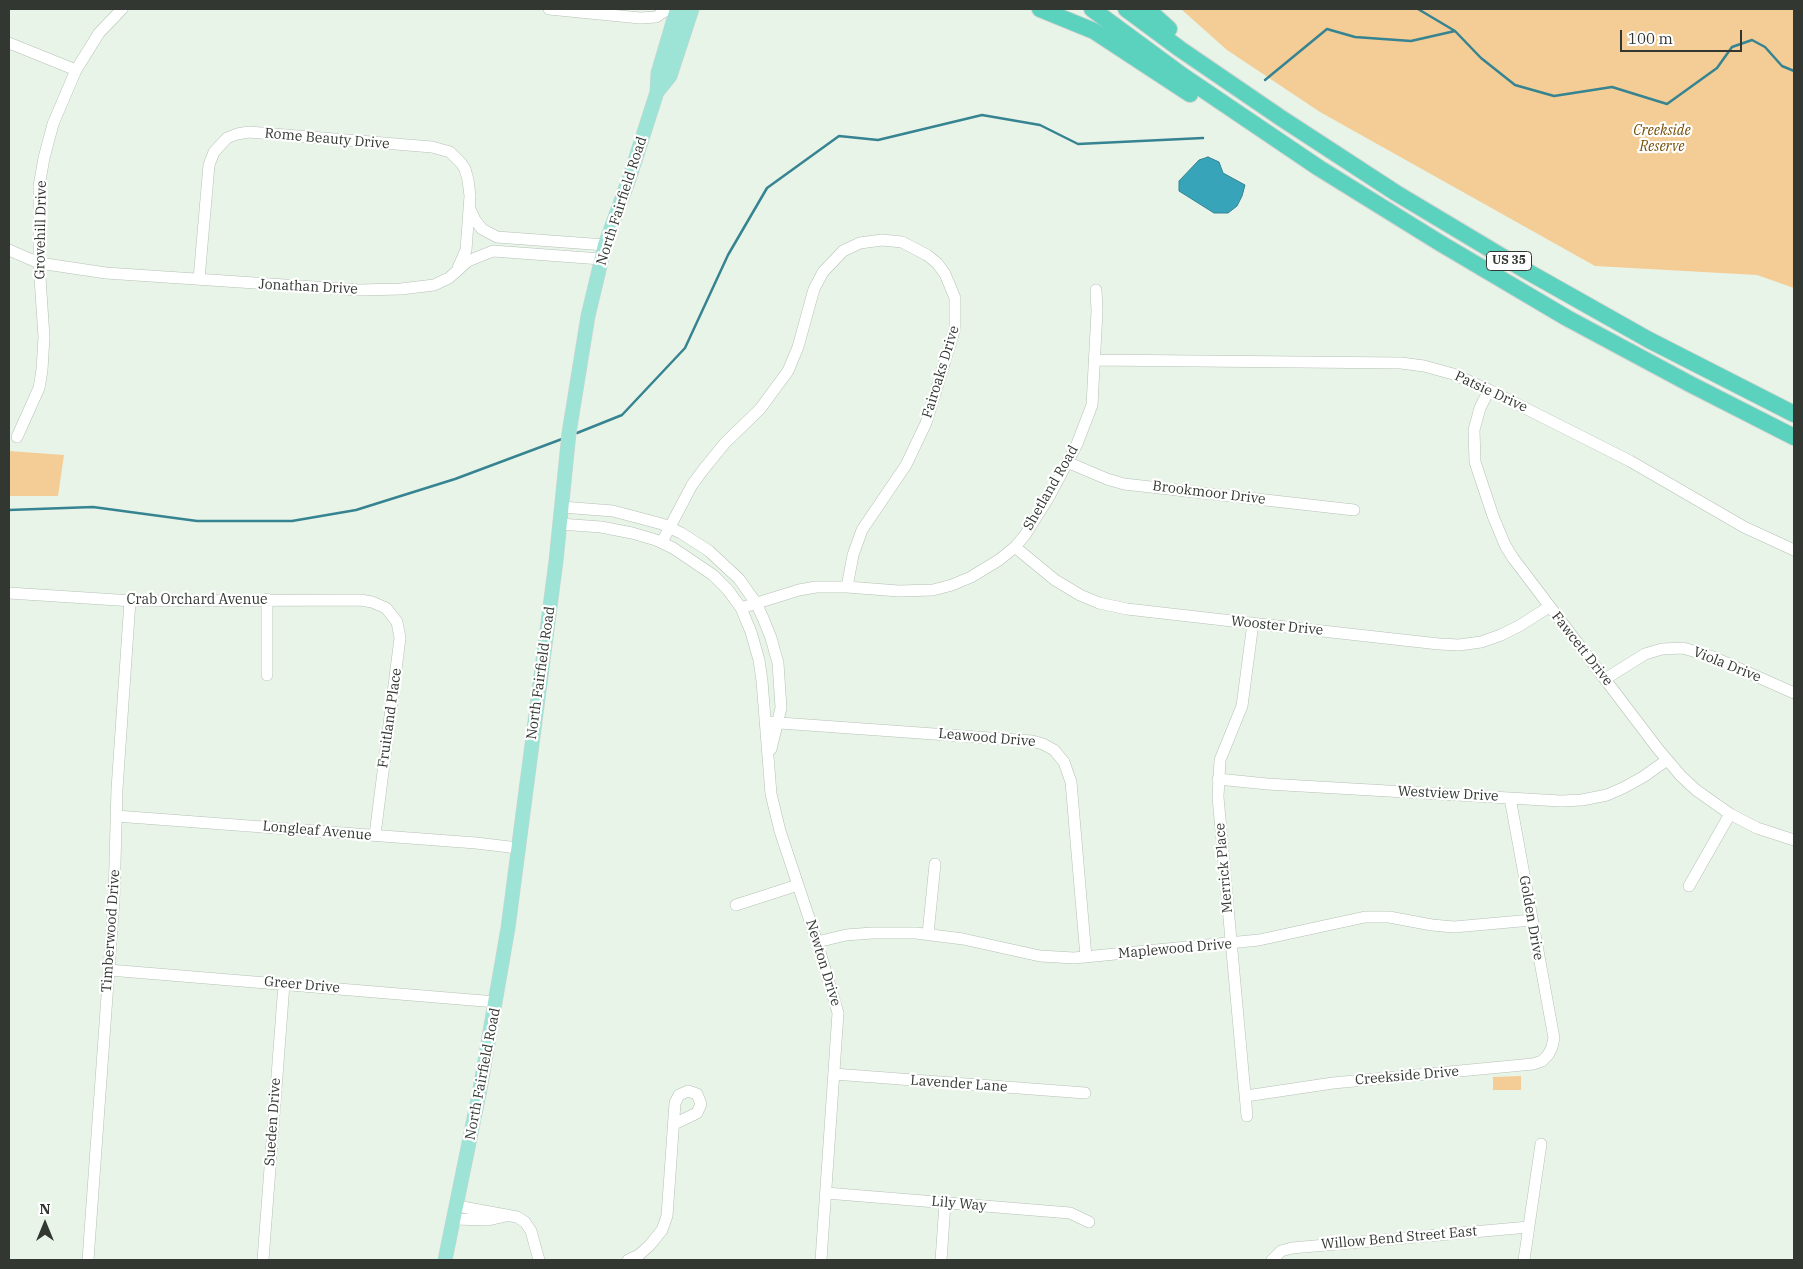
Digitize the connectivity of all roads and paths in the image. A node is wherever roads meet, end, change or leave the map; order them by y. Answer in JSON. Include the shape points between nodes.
{"nodes":[{"id":1,"x":122,"y":9,"type":"edge"},
{"id":2,"x":556,"y":9,"type":"edge"},
{"id":3,"x":668,"y":9,"type":"edge"},
{"id":4,"x":677,"y":9,"type":"edge"},
{"id":5,"x":692,"y":9,"type":"edge"},
{"id":6,"x":1040,"y":9,"type":"edge"},
{"id":7,"x":1092,"y":9,"type":"edge"},
{"id":8,"x":1126,"y":9,"type":"edge"},
{"id":9,"x":1147,"y":9,"type":"edge"},
{"id":10,"x":9,"y":43,"type":"edge"},
{"id":11,"x":76,"y":70,"type":"junction"},
{"id":12,"x":1237,"y":88,"type":"junction"},
{"id":13,"x":658,"y":92,"type":"junction"},
{"id":14,"x":1319,"y":168,"type":"junction"},
{"id":15,"x":470,"y":205,"type":"junction"},
{"id":16,"x":605,"y":245,"type":"junction"},
{"id":17,"x":9,"y":250,"type":"edge"},
{"id":18,"x":601,"y":259,"type":"junction"},
{"id":19,"x":39,"y":263,"type":"junction"},
{"id":20,"x":457,"y":269,"type":"junction"},
{"id":21,"x":199,"y":279,"type":"junction"},
{"id":22,"x":1096,"y":290,"type":"dead end"},
{"id":23,"x":1095,"y":360,"type":"junction"},
{"id":24,"x":1489,"y":390,"type":"junction"},
{"id":25,"x":1794,"y":414,"type":"edge"},
{"id":26,"x":18,"y":437,"type":"dead end"},
{"id":27,"x":1794,"y":437,"type":"edge"},
{"id":28,"x":1067,"y":462,"type":"junction"},
{"id":29,"x":562,"y":507,"type":"junction"},
{"id":30,"x":1354,"y":510,"type":"dead end"},
{"id":31,"x":560,"y":524,"type":"junction"},
{"id":32,"x":670,"y":527,"type":"junction"},
{"id":33,"x":662,"y":542,"type":"junction"},
{"id":34,"x":1015,"y":547,"type":"junction"},
{"id":35,"x":1794,"y":550,"type":"edge"},
{"id":36,"x":846,"y":587,"type":"junction"},
{"id":37,"x":9,"y":593,"type":"edge"},
{"id":38,"x":268,"y":599,"type":"junction"},
{"id":39,"x":130,"y":601,"type":"junction"},
{"id":40,"x":756,"y":603,"type":"junction"},
{"id":41,"x":384,"y":606,"type":"joint"},
{"id":42,"x":1549,"y":606,"type":"junction"},
{"id":43,"x":740,"y":608,"type":"junction"},
{"id":44,"x":1253,"y":624,"type":"junction"},
{"id":45,"x":267,"y":675,"type":"dead end"},
{"id":46,"x":1605,"y":679,"type":"junction"},
{"id":47,"x":1794,"y":693,"type":"edge"},
{"id":48,"x":766,"y":722,"type":"junction"},
{"id":49,"x":778,"y":722,"type":"junction"},
{"id":50,"x":1668,"y":760,"type":"junction"},
{"id":51,"x":769,"y":761,"type":"junction"},
{"id":52,"x":1218,"y":780,"type":"junction"},
{"id":53,"x":1510,"y":798,"type":"junction"},
{"id":54,"x":1730,"y":814,"type":"junction"},
{"id":55,"x":116,"y":816,"type":"junction"},
{"id":56,"x":375,"y":835,"type":"junction"},
{"id":57,"x":1794,"y":840,"type":"edge"},
{"id":58,"x":518,"y":848,"type":"junction"},
{"id":59,"x":935,"y":864,"type":"dead end"},
{"id":60,"x":798,"y":885,"type":"junction"},
{"id":61,"x":1689,"y":886,"type":"dead end"},
{"id":62,"x":736,"y":905,"type":"dead end"},
{"id":63,"x":1532,"y":920,"type":"junction"},
{"id":64,"x":928,"y":934,"type":"junction"},
{"id":65,"x":817,"y":942,"type":"junction"},
{"id":66,"x":1231,"y":944,"type":"junction"},
{"id":67,"x":1086,"y":957,"type":"junction"},
{"id":68,"x":108,"y":970,"type":"junction"},
{"id":69,"x":284,"y":984,"type":"junction"},
{"id":70,"x":496,"y":1002,"type":"junction"},
{"id":71,"x":1554,"y":1038,"type":"joint"},
{"id":72,"x":834,"y":1074,"type":"junction"},
{"id":73,"x":1085,"y":1093,"type":"dead end"},
{"id":74,"x":1246,"y":1096,"type":"junction"},
{"id":75,"x":1247,"y":1116,"type":"dead end"},
{"id":76,"x":674,"y":1124,"type":"dead end"},
{"id":77,"x":1542,"y":1144,"type":"dead end"},
{"id":78,"x":826,"y":1192,"type":"junction"},
{"id":79,"x":945,"y":1204,"type":"junction"},
{"id":80,"x":456,"y":1213,"type":"junction"},
{"id":81,"x":1089,"y":1222,"type":"dead end"},
{"id":82,"x":1529,"y":1227,"type":"junction"},
{"id":83,"x":88,"y":1260,"type":"edge"},
{"id":84,"x":263,"y":1260,"type":"edge"},
{"id":85,"x":445,"y":1260,"type":"edge"},
{"id":86,"x":539,"y":1260,"type":"edge"},
{"id":87,"x":628,"y":1260,"type":"edge"},
{"id":88,"x":821,"y":1260,"type":"edge"},
{"id":89,"x":941,"y":1260,"type":"edge"},
{"id":90,"x":1273,"y":1260,"type":"edge"},
{"id":91,"x":1524,"y":1260,"type":"edge"}],
"edges":[{"from":1,"to":11,"type":"street","name":"Grovehill Drive","via":[[100,33]]},
{"from":2,"to":3,"type":"street","via":[[640,18],[656,17]]},
{"from":4,"to":13,"type":"main road","name":"North Fairfield Road","via":[[658,73]]},
{"from":5,"to":13,"type":"main road","name":"North Fairfield Road","via":[[670,76]]},
{"from":6,"to":14,"type":"highway","via":[[1094,31],[1251,134]]},
{"from":7,"to":14,"type":"highway","number":"US 35","via":[[1183,76]]},
{"from":8,"to":12,"type":"highway","number":"US 35"},
{"from":9,"to":12,"type":"highway"},
{"from":10,"to":11,"type":"street"},
{"from":11,"to":19,"type":"street","name":"Grovehill Drive","via":[[53,124],[44,158],[39,186]]},
{"from":12,"to":25,"type":"highway","number":"US 35","via":[[1396,194],[1523,269],[1649,340]]},
{"from":13,"to":16,"type":"main road","name":"North Fairfield Road"},
{"from":14,"to":27,"type":"highway","number":"US 35","via":[[1567,318]]},
{"from":15,"to":16,"type":"street","via":[[478,225],[497,237]]},
{"from":15,"to":20,"type":"street","name":"Rome Beauty Drive","via":[[466,250]]},
{"from":15,"to":21,"type":"street","name":"Rome Beauty Drive","via":[[465,169],[456,157],[443,150],[249,132],[237,134],[219,145],[209,165]]},
{"from":16,"to":18,"type":"main road","name":"North Fairfield Road"},
{"from":17,"to":19,"type":"street","name":"Jonathan Drive"},
{"from":18,"to":20,"type":"street","name":"Jonathan Drive","via":[[493,251]]},
{"from":18,"to":29,"type":"main road","name":"North Fairfield Road","via":[[569,433]]},
{"from":19,"to":21,"type":"street","name":"Jonathan Drive","via":[[106,273]]},
{"from":19,"to":26,"type":"street","name":"Grovehill Drive","via":[[44,337],[42,370],[39,388]]},
{"from":20,"to":21,"type":"street","name":"Jonathan Drive","via":[[438,284],[401,289],[328,289]]},
{"from":22,"to":23,"type":"street","name":"Shetland Road"},
{"from":23,"to":24,"type":"street","name":"Patsie Drive","via":[[1401,363],[1453,374]]},
{"from":23,"to":28,"type":"street","name":"Shetland Road","via":[[1092,405]]},
{"from":24,"to":35,"type":"street","name":"Patsie Drive","via":[[1630,461],[1744,527]]},
{"from":24,"to":42,"type":"street","name":"Fawcett Drive","via":[[1475,423],[1475,462],[1505,545]]},
{"from":28,"to":30,"type":"street","name":"Brookmoor Drive","via":[[1124,484]]},
{"from":28,"to":34,"type":"street","name":"Shetland Road","via":[[1040,512]]},
{"from":29,"to":31,"type":"main road","name":"North Fairfield Road"},
{"from":29,"to":32,"type":"street","name":"Newton Drive","via":[[613,512]]},
{"from":31,"to":33,"type":"street","name":"Newton Drive","via":[[632,533]]},
{"from":31,"to":58,"type":"main road","name":"North Fairfield Road"},
{"from":32,"to":33,"type":"street","name":"Fairoaks Drive"},
{"from":32,"to":36,"type":"street","name":"Fairoaks Drive","via":[[702,470],[760,409],[788,371],[814,289],[823,272],[849,247],[882,240],[902,242],[927,255],[945,274],[955,298],[956,328],[923,430],[906,465],[862,530]]},
{"from":32,"to":40,"type":"street","name":"Newton Drive","via":[[718,558]]},
{"from":33,"to":43,"type":"street","name":"Newton Drive","via":[[713,575]]},
{"from":34,"to":36,"type":"street","name":"Shetland Road","via":[[971,577],[933,590]]},
{"from":34,"to":44,"type":"street","name":"Wooster Drive","via":[[1062,584],[1099,603]]},
{"from":36,"to":40,"type":"street","name":"Shetland Road","via":[[816,587]]},
{"from":37,"to":39,"type":"street","name":"Crab Orchard Avenue"},
{"from":38,"to":39,"type":"street","name":"Crab Orchard Avenue"},
{"from":38,"to":41,"type":"street","name":"Crab Orchard Avenue","via":[[360,600]]},
{"from":38,"to":45,"type":"street"},
{"from":39,"to":55,"type":"street","name":"Timberwood Drive"},
{"from":40,"to":43,"type":"street","name":"Shetland Road"},
{"from":40,"to":49,"type":"street","name":"Newton Drive","via":[[778,663],[781,708]]},
{"from":41,"to":56,"type":"street","name":"Fruitland Place","via":[[397,622],[400,638]]},
{"from":42,"to":44,"type":"street","name":"Wooster Drive","via":[[1501,635],[1459,645]]},
{"from":42,"to":46,"type":"street","name":"Fawcett Drive"},
{"from":43,"to":48,"type":"street","name":"Newton Drive","via":[[759,660]]},
{"from":44,"to":52,"type":"street","name":"Merrick Place","via":[[1242,706],[1220,760]]},
{"from":46,"to":47,"type":"street","name":"Viola Drive","via":[[1645,654],[1683,648],[1713,657]]},
{"from":46,"to":50,"type":"street","name":"Fawcett Drive"},
{"from":48,"to":49,"type":"street","name":"Leawood Drive"},
{"from":48,"to":51,"type":"street","name":"Newton Drive"},
{"from":49,"to":51,"type":"street","name":"Newton Drive"},
{"from":49,"to":67,"type":"street","name":"Leawood Drive","via":[[1032,741],[1054,750],[1064,762],[1071,782]]},
{"from":50,"to":53,"type":"street","name":"Westview Drive","via":[[1623,788],[1598,797],[1562,801]]},
{"from":50,"to":54,"type":"street","name":"Fawcett Drive","via":[[1696,790]]},
{"from":51,"to":60,"type":"street","name":"Newton Drive","via":[[771,794]]},
{"from":52,"to":53,"type":"street","name":"Westview Drive"},
{"from":52,"to":66,"type":"street","name":"Merrick Place"},
{"from":53,"to":63,"type":"street","name":"Golden Drive"},
{"from":54,"to":57,"type":"street","name":"Fawcett Drive"},
{"from":54,"to":61,"type":"street"},
{"from":55,"to":56,"type":"street","name":"Longleaf Avenue"},
{"from":55,"to":68,"type":"street","name":"Timberwood Drive"},
{"from":56,"to":58,"type":"street","name":"Longleaf Avenue"},
{"from":58,"to":70,"type":"main road","name":"North Fairfield Road"},
{"from":59,"to":64,"type":"street"},
{"from":60,"to":62,"type":"street"},
{"from":60,"to":65,"type":"street","name":"Newton Drive"},
{"from":63,"to":66,"type":"street","name":"Maplewood Drive","via":[[1454,927],[1389,917],[1365,917]]},
{"from":63,"to":71,"type":"street","name":"Golden Drive"},
{"from":64,"to":65,"type":"street","name":"Maplewood Drive","via":[[872,933]]},
{"from":64,"to":67,"type":"street","name":"Maplewood Drive","via":[[1040,956]]},
{"from":65,"to":72,"type":"street","name":"Newton Drive","via":[[838,1013]]},
{"from":66,"to":67,"type":"street","name":"Maplewood Drive"},
{"from":66,"to":74,"type":"street","name":"Merrick Place"},
{"from":68,"to":69,"type":"street","name":"Greer Drive"},
{"from":68,"to":83,"type":"street","name":"Timberwood Drive"},
{"from":69,"to":70,"type":"street","name":"Greer Drive"},
{"from":69,"to":84,"type":"street","name":"Sueden Drive"},
{"from":70,"to":80,"type":"main road","name":"North Fairfield Road"},
{"from":71,"to":74,"type":"street","name":"Creekside Drive","via":[[1548,1055],[1533,1064],[1342,1082]]},
{"from":72,"to":73,"type":"street","name":"Lavender Lane"},
{"from":72,"to":78,"type":"street","name":"Newton Drive"},
{"from":74,"to":75,"type":"street","name":"Merrick Place"},
{"from":76,"to":87,"type":"street","via":[[667,1216],[662,1230],[650,1245]]},
{"from":77,"to":82,"type":"street"},
{"from":78,"to":79,"type":"street","name":"Lily Way"},
{"from":78,"to":88,"type":"street","name":"Newton Drive"},
{"from":79,"to":81,"type":"street","name":"Lily Way","via":[[1070,1213]]},
{"from":79,"to":89,"type":"street"},
{"from":80,"to":85,"type":"main road","name":"North Fairfield Road"},
{"from":80,"to":86,"type":"street","via":[[488,1220],[508,1215],[517,1217],[531,1231]]},
{"from":82,"to":90,"type":"street","name":"Willow Bend Street East","via":[[1292,1248],[1281,1251]]},
{"from":82,"to":91,"type":"street"}]}
